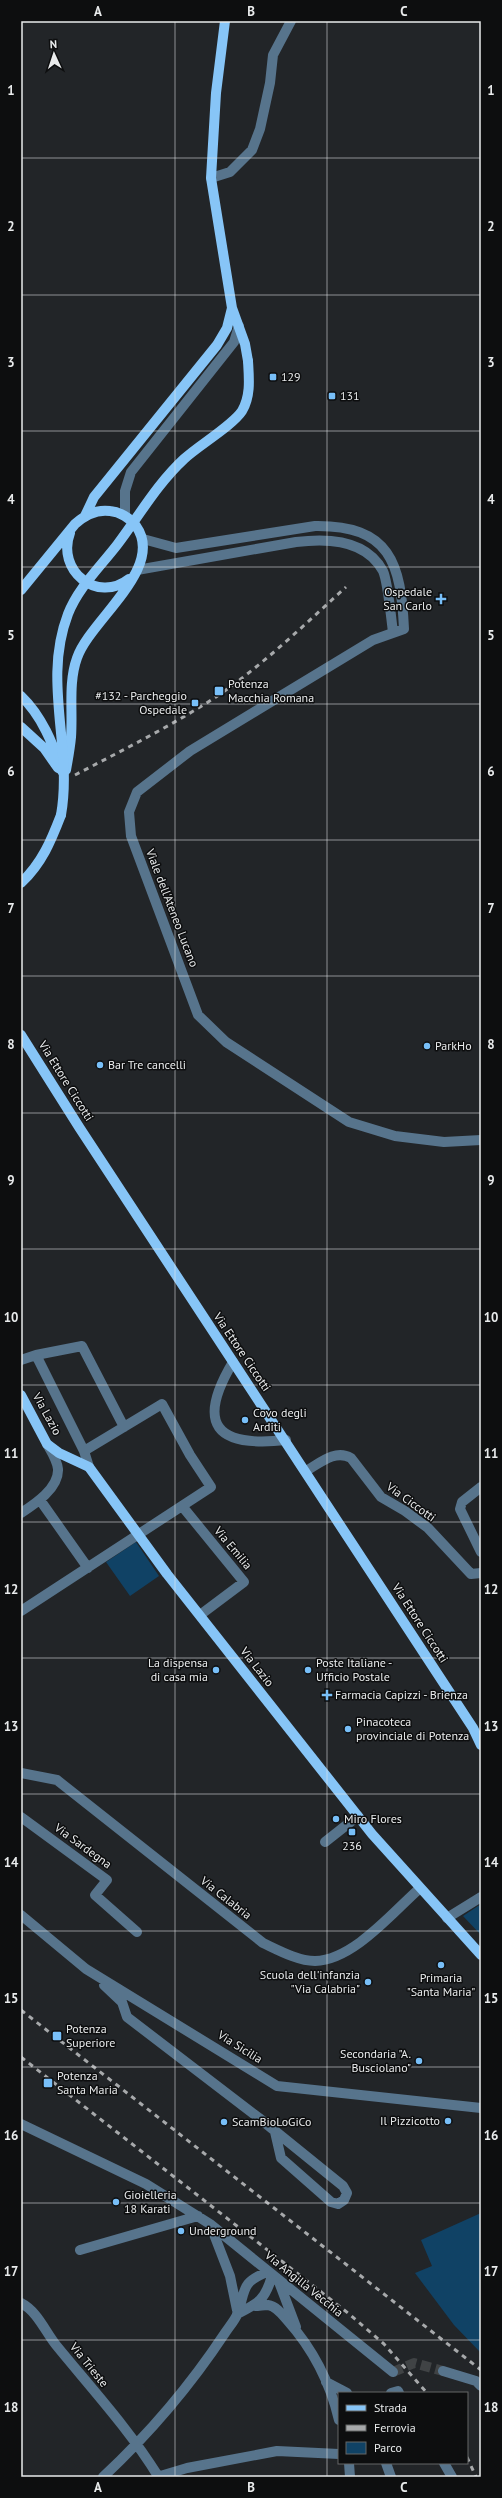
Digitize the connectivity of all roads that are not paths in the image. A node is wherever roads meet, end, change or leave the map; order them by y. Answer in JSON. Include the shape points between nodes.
{"nodes":[{"id":1,"x":225,"y":21,"type":"edge"},
{"id":2,"x":291,"y":21,"type":"edge"},
{"id":3,"x":211,"y":178,"type":"junction"},
{"id":4,"x":232,"y":308,"type":"junction"},
{"id":5,"x":239,"y":326,"type":"junction"},
{"id":6,"x":85,"y":516,"type":"junction"},
{"id":7,"x":125,"y":516,"type":"junction"},
{"id":8,"x":75,"y":524,"type":"junction"},
{"id":9,"x":142,"y":539,"type":"junction"},
{"id":10,"x":134,"y":574,"type":"junction"},
{"id":11,"x":21,"y":590,"type":"edge"},
{"id":12,"x":393,"y":632,"type":"junction"},
{"id":13,"x":21,"y":696,"type":"edge"},
{"id":14,"x":21,"y":728,"type":"edge"},
{"id":15,"x":65,"y":778,"type":"junction"},
{"id":16,"x":21,"y":883,"type":"edge"},
{"id":17,"x":21,"y":1035,"type":"edge"},
{"id":18,"x":481,"y":1140,"type":"edge"},
{"id":19,"x":36,"y":1355,"type":"junction"},
{"id":20,"x":21,"y":1360,"type":"edge"},
{"id":21,"x":233,"y":1362,"type":"junction"},
{"id":22,"x":21,"y":1395,"type":"edge"},
{"id":23,"x":124,"y":1427,"type":"junction"},
{"id":24,"x":286,"y":1440,"type":"junction"},
{"id":25,"x":47,"y":1444,"type":"junction"},
{"id":26,"x":84,"y":1451,"type":"junction"},
{"id":27,"x":89,"y":1467,"type":"junction"},
{"id":28,"x":306,"y":1471,"type":"junction"},
{"id":29,"x":481,"y":1487,"type":"edge"},
{"id":30,"x":40,"y":1500,"type":"junction"},
{"id":31,"x":182,"y":1506,"type":"junction"},
{"id":32,"x":21,"y":1513,"type":"edge"},
{"id":33,"x":138,"y":1535,"type":"junction"},
{"id":34,"x":481,"y":1552,"type":"edge"},
{"id":35,"x":88,"y":1568,"type":"junction"},
{"id":36,"x":481,"y":1573,"type":"edge"},
{"id":37,"x":21,"y":1611,"type":"edge"},
{"id":38,"x":200,"y":1615,"type":"junction"},
{"id":39,"x":481,"y":1745,"type":"edge"},
{"id":40,"x":21,"y":1773,"type":"edge"},
{"id":41,"x":358,"y":1816,"type":"junction"},
{"id":42,"x":21,"y":1817,"type":"edge"},
{"id":43,"x":325,"y":1842,"type":"dead end"},
{"id":44,"x":419,"y":1889,"type":"junction"},
{"id":45,"x":481,"y":1897,"type":"edge"},
{"id":46,"x":21,"y":1915,"type":"edge"},
{"id":47,"x":447,"y":1918,"type":"junction"},
{"id":48,"x":137,"y":1932,"type":"dead end"},
{"id":49,"x":481,"y":1955,"type":"edge"},
{"id":50,"x":86,"y":1969,"type":"junction"},
{"id":51,"x":481,"y":2108,"type":"edge"},
{"id":52,"x":21,"y":2124,"type":"edge"},
{"id":53,"x":276,"y":2132,"type":"junction"},
{"id":54,"x":198,"y":2216,"type":"junction"},
{"id":55,"x":210,"y":2224,"type":"junction"},
{"id":56,"x":80,"y":2250,"type":"dead end"},
{"id":57,"x":273,"y":2276,"type":"junction"},
{"id":58,"x":21,"y":2303,"type":"edge"},
{"id":59,"x":255,"y":2306,"type":"junction"},
{"id":60,"x":237,"y":2314,"type":"junction"},
{"id":61,"x":298,"y":2332,"type":"junction"},
{"id":62,"x":443,"y":2371,"type":"tunnel mouth"},
{"id":63,"x":394,"y":2372,"type":"dead end"},
{"id":64,"x":326,"y":2382,"type":"junction"},
{"id":65,"x":481,"y":2386,"type":"edge"},
{"id":66,"x":345,"y":2392,"type":"edge"},
{"id":67,"x":338,"y":2417,"type":"edge"},
{"id":68,"x":138,"y":2444,"type":"junction"},
{"id":69,"x":338,"y":2454,"type":"edge"},
{"id":70,"x":349,"y":2464,"type":"edge"},
{"id":71,"x":386,"y":2464,"type":"edge"},
{"id":72,"x":445,"y":2464,"type":"edge"},
{"id":73,"x":103,"y":2477,"type":"edge"},
{"id":74,"x":157,"y":2477,"type":"edge"},
{"id":75,"x":350,"y":2477,"type":"edge"},
{"id":76,"x":391,"y":2477,"type":"edge"},
{"id":77,"x":452,"y":2477,"type":"edge"}],
"edges":[{"from":1,"to":3,"type":"main road","via":[[216,94]]},
{"from":2,"to":3,"type":"street","via":[[273,56],[260,130],[252,150],[230,172]]},
{"from":3,"to":4,"type":"main road"},
{"from":4,"to":5,"type":"main road"},
{"from":4,"to":6,"type":"main road","via":[[227,328],[217,345],[94,497]]},
{"from":5,"to":7,"type":"street","via":[[230,349],[131,472],[125,491]]},
{"from":5,"to":15,"type":"main road","bridge":true,"via":[[248,361],[249,391],[243,410],[235,420],[183,459],[156,489],[81,590],[68,614],[56,666]]},
{"from":6,"to":7,"type":"main road","via":[[106,510]]},
{"from":6,"to":8,"type":"main road"},
{"from":7,"to":9,"type":"main road","via":[[132,521]]},
{"from":8,"to":10,"type":"main road","via":[[67,540],[66,550],[68,561],[77,577],[103,588],[117,586]]},
{"from":8,"to":11,"type":"main road"},
{"from":9,"to":10,"type":"main road","via":[[144,554]]},
{"from":9,"to":12,"type":"street","name":"Viale dell'Ateneo Lucano","via":[[176,548],[315,526],[353,529],[366,534],[381,546],[395,565],[404,629]]},
{"from":10,"to":12,"type":"street","via":[[296,542],[318,539],[340,541],[357,547],[370,556],[383,572]]},
{"from":10,"to":15,"type":"main road","bridge":true,"via":[[77,658]]},
{"from":12,"to":18,"type":"street","name":"Viale dell'Ateneo Lucano","via":[[373,640],[178,760],[138,792],[129,812],[131,836],[198,1015],[226,1042],[349,1122],[395,1136],[444,1142]]},
{"from":13,"to":15,"type":"main road","bridge":true,"via":[[38,717],[53,743]]},
{"from":14,"to":15,"type":"main road","via":[[44,748]]},
{"from":15,"to":16,"type":"main road","bridge":true,"via":[[61,815],[45,854]]},
{"from":17,"to":21,"type":"main road","name":"Via Ettore Ciccotti"},
{"from":19,"to":20,"type":"street"},
{"from":19,"to":23,"type":"street","via":[[82,1346]]},
{"from":19,"to":26,"type":"street"},
{"from":21,"to":24,"type":"main road","name":"Via Ettore Ciccotti"},
{"from":21,"to":24,"type":"street","via":[[221,1381],[212,1411],[216,1424],[229,1436],[256,1443]]},
{"from":22,"to":25,"type":"main road","name":"Via Lazio"},
{"from":23,"to":26,"type":"street"},
{"from":23,"to":31,"type":"street","via":[[162,1404],[211,1487]]},
{"from":24,"to":28,"type":"main road","name":"Via Ettore Ciccotti"},
{"from":25,"to":27,"type":"main road","name":"Via Lazio","via":[[59,1453]]},
{"from":25,"to":30,"type":"street","via":[[58,1470],[52,1486]]},
{"from":26,"to":27,"type":"street"},
{"from":27,"to":33,"type":"main road","name":"Via Lazio"},
{"from":28,"to":36,"type":"street","name":"Via Ciccotti","via":[[332,1456],[345,1455],[351,1458],[381,1497],[428,1528],[471,1574]]},
{"from":28,"to":39,"type":"main road","name":"Via Ettore Ciccotti","via":[[473,1728]]},
{"from":29,"to":34,"type":"street","via":[[462,1502],[460,1509]]},
{"from":30,"to":32,"type":"street"},
{"from":30,"to":35,"type":"street"},
{"from":31,"to":33,"type":"street"},
{"from":31,"to":38,"type":"street","name":"Via Emilia","via":[[244,1582]]},
{"from":33,"to":35,"type":"street"},
{"from":33,"to":38,"type":"main road","name":"Via Lazio"},
{"from":35,"to":37,"type":"street"},
{"from":38,"to":41,"type":"main road","name":"Via Lazio"},
{"from":40,"to":44,"type":"street","name":"Via Calabria","via":[[57,1780],[262,1943],[283,1952],[314,1961],[347,1953]]},
{"from":41,"to":43,"type":"street"},
{"from":41,"to":44,"type":"main road","name":"Via Lazio"},
{"from":42,"to":48,"type":"street","name":"Via Sardegna","via":[[107,1880],[95,1895]]},
{"from":44,"to":47,"type":"main road","name":"Via Lazio"},
{"from":45,"to":47,"type":"street"},
{"from":46,"to":50,"type":"street","name":"Via Sicilia"},
{"from":47,"to":49,"type":"main road","name":"Via Lazio"},
{"from":50,"to":51,"type":"street","name":"Via Sicilia","via":[[277,2086]]},
{"from":50,"to":53,"type":"street","via":[[122,2002],[127,2017]]},
{"from":52,"to":54,"type":"street","name":"Via Angilla Vecchia","via":[[146,2184]]},
{"from":53,"to":53,"type":"street","via":[[281,2158],[331,2202],[338,2204],[344,2200],[347,2193],[342,2186]]},
{"from":54,"to":55,"type":"street","name":"Via Angilla Vecchia"},
{"from":54,"to":56,"type":"street"},
{"from":55,"to":57,"type":"street","name":"Via Angilla Vecchia"},
{"from":55,"to":60,"type":"street","via":[[230,2276]]},
{"from":57,"to":59,"type":"street","via":[[264,2298]]},
{"from":57,"to":60,"type":"street","via":[[250,2280],[243,2291]]},
{"from":57,"to":61,"type":"street"},
{"from":57,"to":63,"type":"street","name":"Via Angilla Vecchia"},
{"from":58,"to":68,"type":"street","name":"Via Trieste","via":[[30,2308],[51,2338]]},
{"from":59,"to":60,"type":"street"},
{"from":59,"to":61,"type":"street","via":[[268,2305],[278,2309]]},
{"from":60,"to":68,"type":"street","via":[[192,2380]]},
{"from":61,"to":64,"type":"street","via":[[313,2354]]},
{"from":62,"to":65,"type":"street","via":[[476,2381]]},
{"from":64,"to":66,"type":"street"},
{"from":64,"to":67,"type":"street"},
{"from":68,"to":73,"type":"street"},
{"from":68,"to":74,"type":"street","name":"Via Trieste"},
{"from":69,"to":74,"type":"street","via":[[277,2451],[187,2468]]},
{"from":70,"to":75,"type":"street"},
{"from":71,"to":76,"type":"street"},
{"from":72,"to":77,"type":"street"}]}
